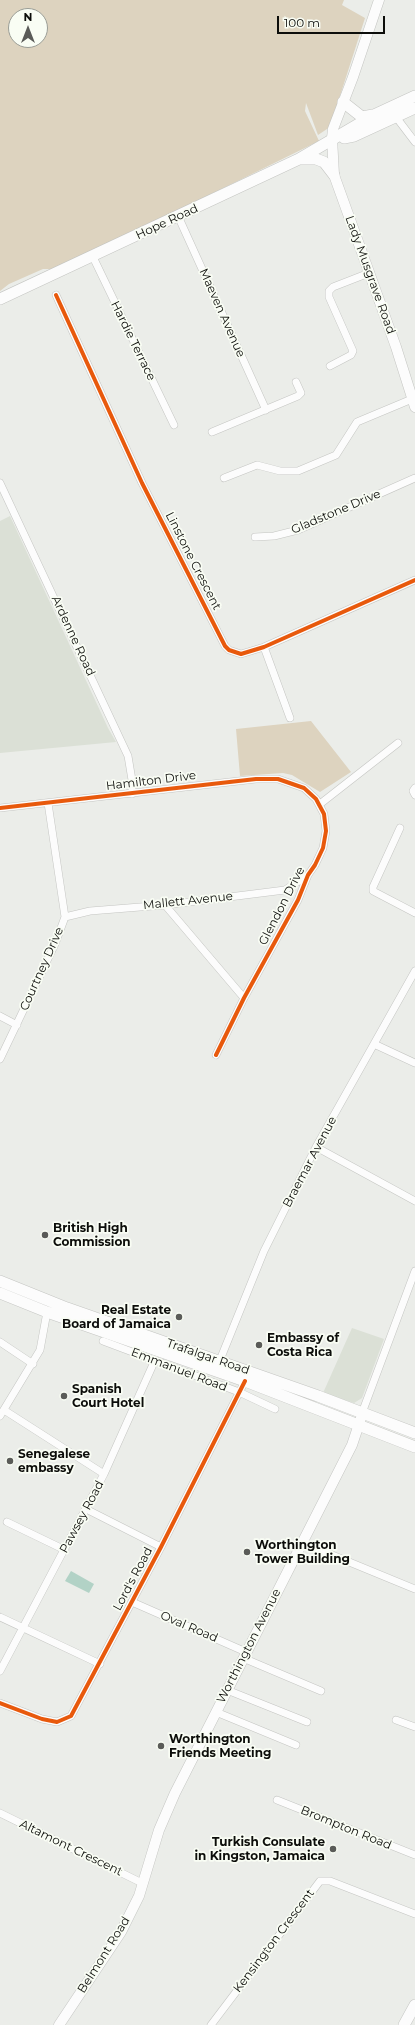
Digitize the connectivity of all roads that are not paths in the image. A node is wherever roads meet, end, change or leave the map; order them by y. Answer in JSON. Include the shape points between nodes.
{"nodes":[{"id":1,"x":379,"y":0,"type":"edge"},
{"id":2,"x":415,"y":96,"type":"edge"},
{"id":3,"x":343,"y":102,"type":"junction"},
{"id":4,"x":415,"y":108,"type":"edge"},
{"id":5,"x":374,"y":115,"type":"junction"},
{"id":6,"x":396,"y":117,"type":"junction"},
{"id":7,"x":332,"y":141,"type":"junction"},
{"id":8,"x":415,"y":142,"type":"edge"},
{"id":9,"x":299,"y":159,"type":"junction"},
{"id":10,"x":334,"y":175,"type":"junction"},
{"id":11,"x":178,"y":216,"type":"junction"},
{"id":12,"x":93,"y":256,"type":"junction"},
{"id":13,"x":369,"y":273,"type":"junction"},
{"id":14,"x":56,"y":295,"type":"dead end"},
{"id":15,"x":0,"y":299,"type":"edge"},
{"id":16,"x":330,"y":366,"type":"dead end"},
{"id":17,"x":296,"y":382,"type":"dead end"},
{"id":18,"x":414,"y":404,"type":"edge"},
{"id":19,"x":266,"y":410,"type":"junction"},
{"id":20,"x":174,"y":425,"type":"dead end"},
{"id":21,"x":212,"y":432,"type":"dead end"},
{"id":22,"x":224,"y":478,"type":"dead end"},
{"id":23,"x":415,"y":478,"type":"edge"},
{"id":24,"x":0,"y":483,"type":"edge"},
{"id":25,"x":255,"y":537,"type":"dead end"},
{"id":26,"x":415,"y":580,"type":"edge"},
{"id":27,"x":264,"y":647,"type":"junction"},
{"id":28,"x":290,"y":718,"type":"dead end"},
{"id":29,"x":398,"y":743,"type":"dead end"},
{"id":30,"x":415,"y":788,"type":"edge"},
{"id":31,"x":132,"y":794,"type":"junction"},
{"id":32,"x":415,"y":795,"type":"edge"},
{"id":33,"x":48,"y":804,"type":"junction"},
{"id":34,"x":320,"y":804,"type":"junction"},
{"id":35,"x":0,"y":808,"type":"edge"},
{"id":36,"x":400,"y":828,"type":"dead end"},
{"id":37,"x":308,"y":875,"type":"junction"},
{"id":38,"x":165,"y":905,"type":"junction"},
{"id":39,"x":415,"y":913,"type":"edge"},
{"id":40,"x":65,"y":917,"type":"junction"},
{"id":41,"x":415,"y":971,"type":"edge"},
{"id":42,"x":244,"y":998,"type":"junction"},
{"id":43,"x":0,"y":1016,"type":"edge"},
{"id":44,"x":17,"y":1025,"type":"junction"},
{"id":45,"x":374,"y":1044,"type":"junction"},
{"id":46,"x":216,"y":1055,"type":"dead end"},
{"id":47,"x":0,"y":1059,"type":"edge"},
{"id":48,"x":415,"y":1063,"type":"edge"},
{"id":49,"x":316,"y":1147,"type":"junction"},
{"id":50,"x":415,"y":1201,"type":"edge"},
{"id":51,"x":415,"y":1271,"type":"edge"},
{"id":52,"x":0,"y":1281,"type":"edge"},
{"id":53,"x":0,"y":1293,"type":"edge"},
{"id":54,"x":47,"y":1312,"type":"junction"},
{"id":55,"x":103,"y":1341,"type":"dead end"},
{"id":56,"x":0,"y":1342,"type":"edge"},
{"id":57,"x":155,"y":1360,"type":"junction"},
{"id":58,"x":220,"y":1360,"type":"junction"},
{"id":59,"x":32,"y":1364,"type":"junction"},
{"id":60,"x":245,"y":1381,"type":"junction"},
{"id":61,"x":239,"y":1392,"type":"junction"},
{"id":62,"x":275,"y":1409,"type":"dead end"},
{"id":63,"x":2,"y":1413,"type":"edge"},
{"id":64,"x":362,"y":1413,"type":"junction"},
{"id":65,"x":359,"y":1425,"type":"junction"},
{"id":66,"x":415,"y":1433,"type":"edge"},
{"id":67,"x":415,"y":1447,"type":"edge"},
{"id":68,"x":104,"y":1474,"type":"junction"},
{"id":69,"x":86,"y":1509,"type":"junction"},
{"id":70,"x":7,"y":1522,"type":"dead end"},
{"id":71,"x":303,"y":1543,"type":"junction"},
{"id":72,"x":161,"y":1547,"type":"junction"},
{"id":73,"x":65,"y":1550,"type":"junction"},
{"id":74,"x":415,"y":1589,"type":"edge"},
{"id":75,"x":132,"y":1602,"type":"junction"},
{"id":76,"x":0,"y":1617,"type":"edge"},
{"id":77,"x":23,"y":1629,"type":"junction"},
{"id":78,"x":244,"y":1655,"type":"junction"},
{"id":79,"x":100,"y":1664,"type":"junction"},
{"id":80,"x":0,"y":1671,"type":"edge"},
{"id":81,"x":226,"y":1690,"type":"junction"},
{"id":82,"x":321,"y":1691,"type":"dead end"},
{"id":83,"x":0,"y":1703,"type":"edge"},
{"id":84,"x":216,"y":1712,"type":"junction"},
{"id":85,"x":396,"y":1720,"type":"dead end"},
{"id":86,"x":307,"y":1722,"type":"dead end"},
{"id":87,"x":415,"y":1728,"type":"edge"},
{"id":88,"x":296,"y":1745,"type":"dead end"},
{"id":89,"x":276,"y":1800,"type":"dead end"},
{"id":90,"x":1,"y":1815,"type":"edge"},
{"id":91,"x":415,"y":1855,"type":"edge"},
{"id":92,"x":142,"y":1883,"type":"junction"},
{"id":93,"x":415,"y":1914,"type":"edge"},
{"id":94,"x":415,"y":2005,"type":"edge"},
{"id":95,"x":59,"y":2025,"type":"edge"},
{"id":96,"x":211,"y":2025,"type":"edge"},
{"id":97,"x":404,"y":2025,"type":"edge"}],
"edges":[{"from":1,"to":3,"type":"main road","name":"Lady Musgrave Road"},
{"from":2,"to":5,"type":"main road","name":"Hope Road"},
{"from":3,"to":5,"type":"main road","via":[[362,116]]},
{"from":3,"to":7,"type":"main road","name":"Lady Musgrave Road","via":[[333,129]]},
{"from":4,"to":6,"type":"main road","name":"Hope Road"},
{"from":5,"to":7,"type":"main road","name":"Hope Road"},
{"from":6,"to":7,"type":"main road","name":"Hope Road","via":[[354,136]]},
{"from":6,"to":8,"type":"street"},
{"from":7,"to":9,"type":"main road","name":"Hope Road"},
{"from":7,"to":10,"type":"main road","name":"Lady Musgrave Road"},
{"from":9,"to":10,"type":"main road","via":[[320,160]]},
{"from":9,"to":11,"type":"main road","name":"Hope Road"},
{"from":10,"to":13,"type":"main road","name":"Lady Musgrave Road"},
{"from":11,"to":12,"type":"main road","name":"Hope Road"},
{"from":11,"to":19,"type":"street","name":"Maeven Avenue"},
{"from":12,"to":15,"type":"main road","name":"Hope Road"},
{"from":12,"to":20,"type":"street","name":"Hardie Terrace"},
{"from":13,"to":16,"type":"street","via":[[333,287],[329,291],[353,351]]},
{"from":13,"to":18,"type":"main road","name":"Lady Musgrave Road"},
{"from":14,"to":27,"type":"street","name":"Linstone Crescent","via":[[142,483],[225,646],[241,654]]},
{"from":17,"to":19,"type":"street","via":[[301,395]]},
{"from":18,"to":22,"type":"street","via":[[356,422],[336,455],[298,471],[280,471],[257,465]]},
{"from":19,"to":21,"type":"street"},
{"from":23,"to":25,"type":"street","name":"Gladstone Drive","via":[[298,530],[274,536]]},
{"from":24,"to":31,"type":"street","name":"Ardenne Road","via":[[128,756]]},
{"from":26,"to":27,"type":"street","name":"Linstone Crescent"},
{"from":27,"to":28,"type":"street"},
{"from":29,"to":34,"type":"street"},
{"from":30,"to":32,"type":"street"},
{"from":31,"to":33,"type":"street","name":"Hamilton Drive"},
{"from":31,"to":34,"type":"street","name":"Hamilton Drive","via":[[256,779],[278,779],[304,788]]},
{"from":33,"to":35,"type":"street","name":"Hamilton Drive"},
{"from":33,"to":40,"type":"street","name":"Courtney Drive"},
{"from":34,"to":37,"type":"street","name":"Glendon Drive","via":[[326,831],[323,848],[316,865]]},
{"from":36,"to":39,"type":"street","via":[[374,891]]},
{"from":37,"to":38,"type":"street","name":"Mallett Avenue","via":[[285,890]]},
{"from":37,"to":42,"type":"street","name":"Glendon Drive","via":[[298,900]]},
{"from":38,"to":40,"type":"street","name":"Mallett Avenue","via":[[90,911]]},
{"from":38,"to":42,"type":"street"},
{"from":40,"to":44,"type":"street","name":"Courtney Drive"},
{"from":41,"to":45,"type":"street","name":"Braemar Avenue"},
{"from":42,"to":46,"type":"street","name":"Glendon Drive"},
{"from":43,"to":44,"type":"street"},
{"from":44,"to":47,"type":"street","name":"Courtney Drive"},
{"from":45,"to":48,"type":"street"},
{"from":45,"to":49,"type":"street","name":"Braemar Avenue"},
{"from":49,"to":50,"type":"street"},
{"from":49,"to":58,"type":"street","name":"Braemar Avenue","via":[[264,1251]]},
{"from":51,"to":64,"type":"street"},
{"from":52,"to":58,"type":"main road","name":"Trafalgar Road","via":[[67,1308]]},
{"from":53,"to":54,"type":"main road"},
{"from":54,"to":59,"type":"street","via":[[40,1350]]},
{"from":54,"to":60,"type":"main road","name":"Trafalgar Road"},
{"from":55,"to":57,"type":"street","name":"Emmanuel Road"},
{"from":56,"to":59,"type":"street"},
{"from":57,"to":61,"type":"street","name":"Emmanuel Road"},
{"from":57,"to":68,"type":"street","name":"Pawsey Road"},
{"from":58,"to":64,"type":"main road","name":"Trafalgar Road"},
{"from":59,"to":63,"type":"street"},
{"from":60,"to":61,"type":"street","name":"Lord's Road"},
{"from":60,"to":65,"type":"main road","name":"Trafalgar Road"},
{"from":61,"to":62,"type":"street","name":"Emmanuel Road"},
{"from":61,"to":72,"type":"street","name":"Lord's Road"},
{"from":63,"to":68,"type":"street"},
{"from":64,"to":65,"type":"main road","name":"Worthington Avenue"},
{"from":64,"to":66,"type":"main road","name":"Trafalgar Road"},
{"from":65,"to":67,"type":"main road","name":"Trafalgar Road"},
{"from":65,"to":71,"type":"main road","name":"Worthington Avenue","via":[[352,1445]]},
{"from":68,"to":69,"type":"street","name":"Pawsey Road"},
{"from":69,"to":72,"type":"street"},
{"from":69,"to":73,"type":"street","name":"Pawsey Road"},
{"from":70,"to":73,"type":"street"},
{"from":71,"to":74,"type":"street"},
{"from":71,"to":78,"type":"main road","name":"Worthington Avenue"},
{"from":72,"to":75,"type":"street","name":"Lord's Road"},
{"from":73,"to":77,"type":"street","name":"Pawsey Road"},
{"from":75,"to":78,"type":"street","name":"Oval Road"},
{"from":75,"to":79,"type":"street","name":"Lord's Road"},
{"from":76,"to":77,"type":"street"},
{"from":77,"to":79,"type":"street"},
{"from":77,"to":80,"type":"street","name":"Pawsey Road"},
{"from":78,"to":81,"type":"main road","name":"Worthington Avenue"},
{"from":78,"to":82,"type":"street","name":"Oval Road"},
{"from":79,"to":83,"type":"street","name":"Lord's Road","via":[[72,1716],[66,1720],[42,1720]]},
{"from":81,"to":84,"type":"main road","name":"Worthington Avenue"},
{"from":81,"to":86,"type":"street"},
{"from":84,"to":88,"type":"street"},
{"from":84,"to":92,"type":"main road","name":"Worthington Avenue","via":[[159,1830]]},
{"from":85,"to":87,"type":"street"},
{"from":89,"to":91,"type":"street","name":"Brompton Road"},
{"from":90,"to":92,"type":"street","name":"Altamont Crescent"},
{"from":92,"to":95,"type":"main road","name":"Belmont Road","via":[[139,1896],[121,1932]]},
{"from":93,"to":96,"type":"street","name":"Kensington Crescent","via":[[330,1881],[320,1881]]},
{"from":94,"to":97,"type":"main road"}]}
